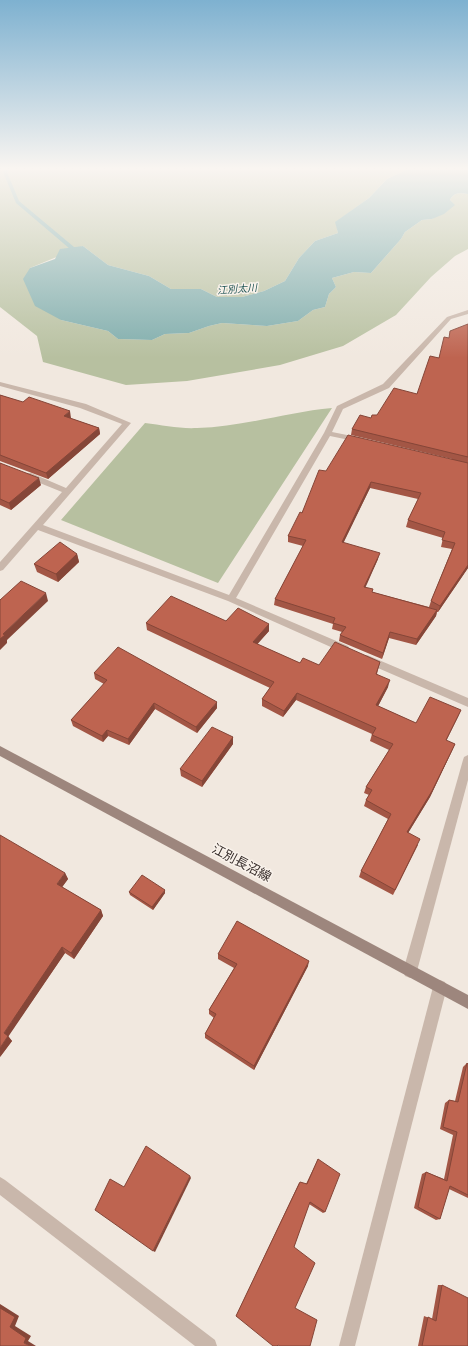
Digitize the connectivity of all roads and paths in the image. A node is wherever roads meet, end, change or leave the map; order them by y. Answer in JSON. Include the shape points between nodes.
{"nodes":[{"id":1,"x":468,"y":312,"type":"edge"},
{"id":2,"x":0,"y":384,"type":"edge"},
{"id":3,"x":328,"y":432,"type":"junction"},
{"id":4,"x":365,"y":442,"type":"edge"},
{"id":5,"x":20,"y":472,"type":"edge"},
{"id":6,"x":67,"y":491,"type":"junction"},
{"id":7,"x":37,"y":526,"type":"junction"},
{"id":8,"x":1,"y":565,"type":"edge"},
{"id":9,"x":231,"y":599,"type":"junction"},
{"id":10,"x":468,"y":703,"type":"edge"},
{"id":11,"x":0,"y":751,"type":"edge"},
{"id":12,"x":468,"y":760,"type":"edge"},
{"id":13,"x":410,"y":971,"type":"junction"},
{"id":14,"x":440,"y":987,"type":"junction"},
{"id":15,"x":468,"y":1002,"type":"edge"},
{"id":16,"x":0,"y":1185,"type":"edge"},
{"id":17,"x":209,"y":1346,"type":"edge"},
{"id":18,"x":347,"y":1346,"type":"edge"}],
"edges":[{"from":1,"to":3,"type":"street","via":[[449,318],[386,386],[340,408]]},
{"from":2,"to":6,"type":"street","via":[[83,406],[127,423]]},
{"from":3,"to":4,"type":"street"},
{"from":3,"to":9,"type":"street"},
{"from":5,"to":6,"type":"street"},
{"from":6,"to":7,"type":"street"},
{"from":7,"to":8,"type":"street"},
{"from":7,"to":9,"type":"street"},
{"from":9,"to":10,"type":"street"},
{"from":11,"to":13,"type":"main road","name":"江別長沼線"},
{"from":12,"to":13,"type":"street"},
{"from":13,"to":14,"type":"main road","name":"江別長沼線"},
{"from":14,"to":15,"type":"main road","name":"江別長沼線"},
{"from":14,"to":18,"type":"street"},
{"from":16,"to":17,"type":"street"}]}
